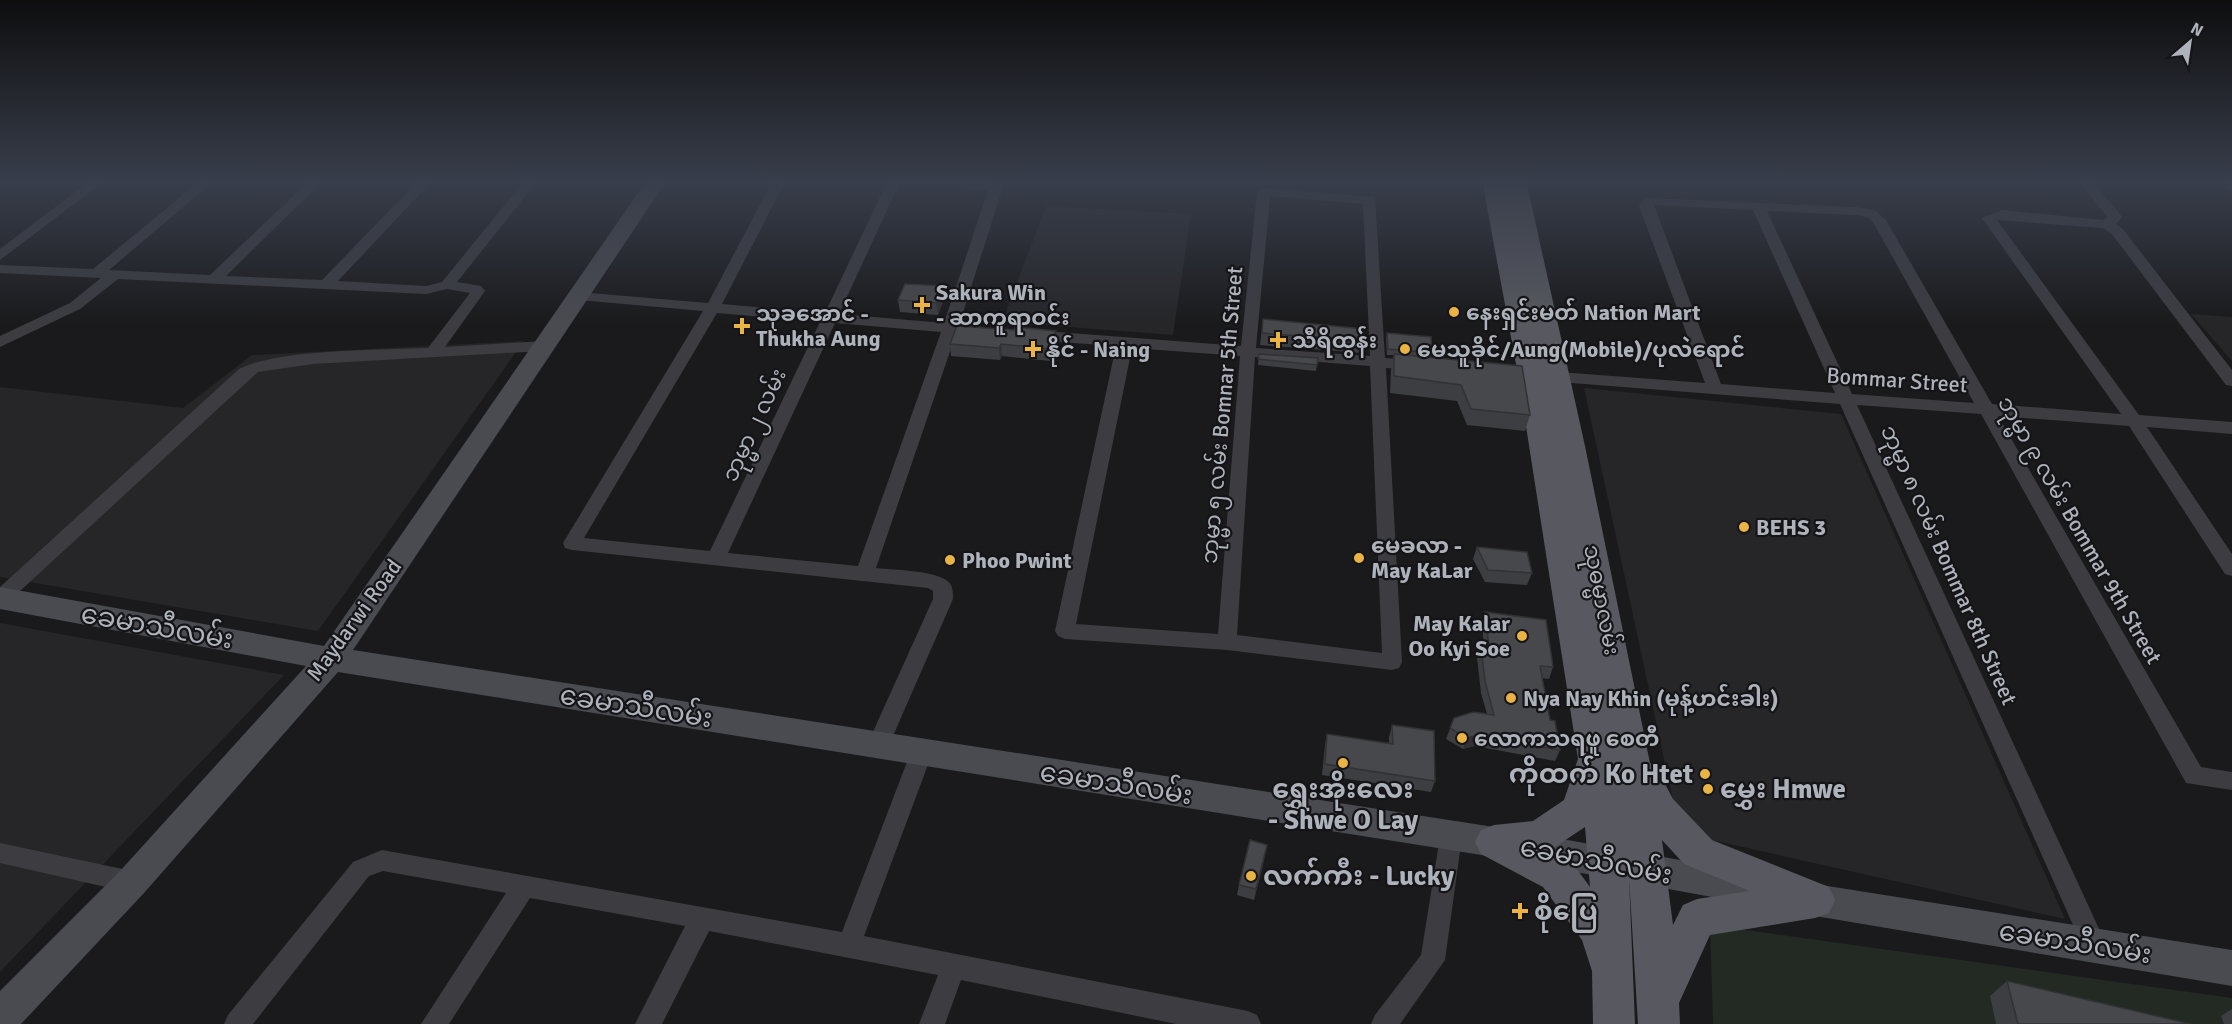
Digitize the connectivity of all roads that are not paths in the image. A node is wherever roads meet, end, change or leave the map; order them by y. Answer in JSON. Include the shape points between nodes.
{"nodes":[{"id":1,"x":37,"y":228,"type":"edge"},
{"id":2,"x":151,"y":228,"type":"edge"},
{"id":3,"x":268,"y":228,"type":"edge"},
{"id":4,"x":381,"y":228,"type":"edge"},
{"id":5,"x":493,"y":228,"type":"edge"},
{"id":6,"x":625,"y":228,"type":"edge"},
{"id":7,"x":755,"y":228,"type":"edge"},
{"id":8,"x":872,"y":228,"type":"edge"},
{"id":9,"x":983,"y":228,"type":"edge"},
{"id":10,"x":1260,"y":228,"type":"edge"},
{"id":11,"x":1371,"y":228,"type":"edge"},
{"id":12,"x":1504,"y":228,"type":"edge"},
{"id":13,"x":1520,"y":228,"type":"edge"},
{"id":14,"x":1654,"y":228,"type":"edge"},
{"id":15,"x":1768,"y":228,"type":"edge"},
{"id":16,"x":1883,"y":228,"type":"edge"},
{"id":17,"x":1996,"y":228,"type":"edge"},
{"id":18,"x":2112,"y":228,"type":"edge"},
{"id":19,"x":0,"y":256,"type":"edge"},
{"id":20,"x":0,"y":269,"type":"edge"},
{"id":21,"x":97,"y":273,"type":"junction"},
{"id":22,"x":116,"y":274,"type":"junction"},
{"id":23,"x":214,"y":279,"type":"junction"},
{"id":24,"x":326,"y":285,"type":"junction"},
{"id":25,"x":447,"y":285,"type":"junction"},
{"id":26,"x":579,"y":296,"type":"junction"},
{"id":27,"x":713,"y":307,"type":"junction"},
{"id":28,"x":829,"y":317,"type":"junction"},
{"id":29,"x":950,"y":328,"type":"junction"},
{"id":30,"x":997,"y":332,"type":"edge"},
{"id":31,"x":1020,"y":334,"type":"edge"},
{"id":32,"x":0,"y":342,"type":"edge"},
{"id":33,"x":1125,"y":342,"type":"junction"},
{"id":34,"x":543,"y":346,"type":"junction"},
{"id":35,"x":434,"y":352,"type":"junction"},
{"id":36,"x":1248,"y":352,"type":"junction"},
{"id":37,"x":1376,"y":362,"type":"junction"},
{"id":38,"x":1436,"y":367,"type":"edge"},
{"id":39,"x":1536,"y":375,"type":"junction"},
{"id":40,"x":2232,"y":381,"type":"edge"},
{"id":41,"x":1715,"y":389,"type":"junction"},
{"id":42,"x":1847,"y":398,"type":"junction"},
{"id":43,"x":1985,"y":409,"type":"junction"},
{"id":44,"x":2134,"y":421,"type":"junction"},
{"id":45,"x":2232,"y":428,"type":"edge"},
{"id":46,"x":716,"y":558,"type":"junction"},
{"id":47,"x":2232,"y":569,"type":"edge"},
{"id":48,"x":865,"y":574,"type":"junction"},
{"id":49,"x":0,"y":598,"type":"edge"},
{"id":50,"x":1227,"y":642,"type":"junction"},
{"id":51,"x":331,"y":659,"type":"junction"},
{"id":52,"x":878,"y":745,"type":"junction"},
{"id":53,"x":921,"y":754,"type":"junction"},
{"id":54,"x":1595,"y":755,"type":"junction"},
{"id":55,"x":1632,"y":757,"type":"junction"},
{"id":56,"x":2232,"y":781,"type":"edge"},
{"id":57,"x":1451,"y":837,"type":"junction"},
{"id":58,"x":1494,"y":842,"type":"junction"},
{"id":59,"x":0,"y":853,"type":"edge"},
{"id":60,"x":1609,"y":864,"type":"junction"},
{"id":61,"x":1648,"y":872,"type":"junction"},
{"id":62,"x":132,"y":882,"type":"junction"},
{"id":63,"x":524,"y":886,"type":"junction"},
{"id":64,"x":1815,"y":900,"type":"junction"},
{"id":65,"x":702,"y":919,"type":"junction"},
{"id":66,"x":849,"y":945,"type":"junction"},
{"id":67,"x":2095,"y":946,"type":"junction"},
{"id":68,"x":954,"y":966,"type":"junction"},
{"id":69,"x":2232,"y":968,"type":"edge"},
{"id":70,"x":1614,"y":1008,"type":"edge"},
{"id":71,"x":1659,"y":1013,"type":"edge"},
{"id":72,"x":1161,"y":1017,"type":"edge"},
{"id":73,"x":0,"y":1018,"type":"edge"},
{"id":74,"x":237,"y":1024,"type":"edge"},
{"id":75,"x":434,"y":1024,"type":"edge"},
{"id":76,"x":648,"y":1024,"type":"edge"},
{"id":77,"x":932,"y":1024,"type":"edge"},
{"id":78,"x":1248,"y":1024,"type":"edge"},
{"id":79,"x":1384,"y":1024,"type":"edge"}],
"edges":[{"from":1,"to":19,"type":"street"},
{"from":2,"to":21,"type":"street"},
{"from":3,"to":23,"type":"street"},
{"from":4,"to":24,"type":"street"},
{"from":5,"to":25,"type":"street"},
{"from":6,"to":26,"type":"main road","name":"Maydarwi Road"},
{"from":7,"to":27,"type":"street"},
{"from":8,"to":28,"type":"street","name":"ဘုမ္မာ ၂ လမ်း"},
{"from":9,"to":29,"type":"street"},
{"from":10,"to":36,"type":"street","name":"ဘုမ္မာ ၅ လမ်း Bomnar 5th Street"},
{"from":11,"to":37,"type":"street","name":"ဘုမ္မာ ၅ လမ်း Bomnar 5th Street"},
{"from":12,"to":39,"type":"main road","name":"သုဓမ္မာလမ်း"},
{"from":13,"to":39,"type":"main road","name":"သုဓမ္မာလမ်း"},
{"from":14,"to":41,"type":"street"},
{"from":15,"to":42,"type":"street","name":"ဘုမ္မာ ၈ လမ်း Bommar 8th Street"},
{"from":16,"to":43,"type":"street","name":"ဘုမ္မာ ၉ လမ်း Bommar 9th Street"},
{"from":17,"to":44,"type":"street"},
{"from":18,"to":40,"type":"street"},
{"from":20,"to":21,"type":"street"},
{"from":21,"to":22,"type":"street"},
{"from":22,"to":23,"type":"street"},
{"from":22,"to":32,"type":"street","via":[[75,306]]},
{"from":23,"to":24,"type":"street"},
{"from":24,"to":25,"type":"street","via":[[426,290]]},
{"from":25,"to":35,"type":"street","via":[[478,291]]},
{"from":26,"to":27,"type":"street"},
{"from":26,"to":34,"type":"main road","name":"Maydarwi Road"},
{"from":27,"to":28,"type":"street"},
{"from":27,"to":46,"type":"street","via":[[572,543]]},
{"from":28,"to":29,"type":"street"},
{"from":28,"to":46,"type":"street","name":"ဘုမ္မာ ၂ လမ်း"},
{"from":29,"to":30,"type":"street"},
{"from":29,"to":48,"type":"street"},
{"from":31,"to":33,"type":"street"},
{"from":33,"to":36,"type":"street"},
{"from":33,"to":50,"type":"street","via":[[1065,631]]},
{"from":34,"to":35,"type":"street"},
{"from":34,"to":51,"type":"main road","name":"Maydarwi Road"},
{"from":35,"to":49,"type":"street","via":[[303,360],[262,365],[246,373]]},
{"from":36,"to":37,"type":"street"},
{"from":36,"to":50,"type":"street","name":"ဘုမ္မာ ၅ လမ်း Bomnar 5th Street"},
{"from":37,"to":38,"type":"street"},
{"from":37,"to":50,"type":"street","via":[[1392,662]]},
{"from":39,"to":41,"type":"street","name":"Bommar Street"},
{"from":39,"to":54,"type":"main road","name":"သုဓမ္မာလမ်း"},
{"from":39,"to":55,"type":"main road","name":"သုဓမ္မာလမ်း"},
{"from":41,"to":42,"type":"street","name":"Bommar Street"},
{"from":42,"to":43,"type":"street","name":"Bommar Street"},
{"from":42,"to":67,"type":"street","name":"ဘုမ္မာ ၈ လမ်း Bommar 8th Street"},
{"from":43,"to":44,"type":"street","name":"Bommar Street"},
{"from":43,"to":56,"type":"street","name":"ဘုမ္မာ ၉ လမ်း Bommar 9th Street","via":[[2194,776]]},
{"from":44,"to":45,"type":"street","name":"Bommar Street"},
{"from":44,"to":47,"type":"street"},
{"from":46,"to":48,"type":"street"},
{"from":48,"to":52,"type":"street","via":[[931,581],[943,587],[943,599]]},
{"from":49,"to":51,"type":"main road","name":"ခေမာသီလမ်း"},
{"from":51,"to":52,"type":"main road","name":"ခေမာသီလမ်း"},
{"from":51,"to":62,"type":"main road","name":"Maydarwi Road"},
{"from":52,"to":53,"type":"main road","name":"ခေမာသီလမ်း"},
{"from":53,"to":57,"type":"main road","name":"ခေမာသီလမ်း"},
{"from":53,"to":66,"type":"street"},
{"from":54,"to":58,"type":"main road","via":[[1580,810],[1540,837]]},
{"from":54,"to":60,"type":"main road","name":"သုဓမ္မာလမ်း"},
{"from":55,"to":61,"type":"main road","name":"သုဓမ္မာလမ်း"},
{"from":55,"to":64,"type":"main road","via":[[1660,811],[1698,852]]},
{"from":57,"to":58,"type":"main road","name":"ခေမာသီလမ်း"},
{"from":57,"to":79,"type":"street","via":[[1434,960]]},
{"from":58,"to":60,"type":"main road","name":"ခေမာသီလမ်း"},
{"from":58,"to":70,"type":"main road","via":[[1557,874],[1600,932]]},
{"from":59,"to":62,"type":"street"},
{"from":60,"to":61,"type":"main road","name":"ခေမာသီလမ်း"},
{"from":60,"to":70,"type":"main road","name":"သုဓမ္မာလမ်း"},
{"from":61,"to":64,"type":"main road","name":"ခေမာသီလမ်း"},
{"from":61,"to":71,"type":"main road","name":"သုဓမ္မာလမ်း"},
{"from":62,"to":73,"type":"main road","name":"Maydarwi Road"},
{"from":63,"to":65,"type":"street"},
{"from":63,"to":74,"type":"street","via":[[382,860],[370,863],[361,869]]},
{"from":63,"to":75,"type":"street"},
{"from":64,"to":67,"type":"main road","name":"ခေမာသီလမ်း"},
{"from":64,"to":71,"type":"main road","via":[[1697,918]]},
{"from":65,"to":66,"type":"street"},
{"from":65,"to":76,"type":"street"},
{"from":66,"to":68,"type":"street"},
{"from":67,"to":69,"type":"main road","name":"ခေမာသီလမ်း"},
{"from":68,"to":72,"type":"street"},
{"from":68,"to":77,"type":"street"},
{"from":72,"to":78,"type":"street"}]}
